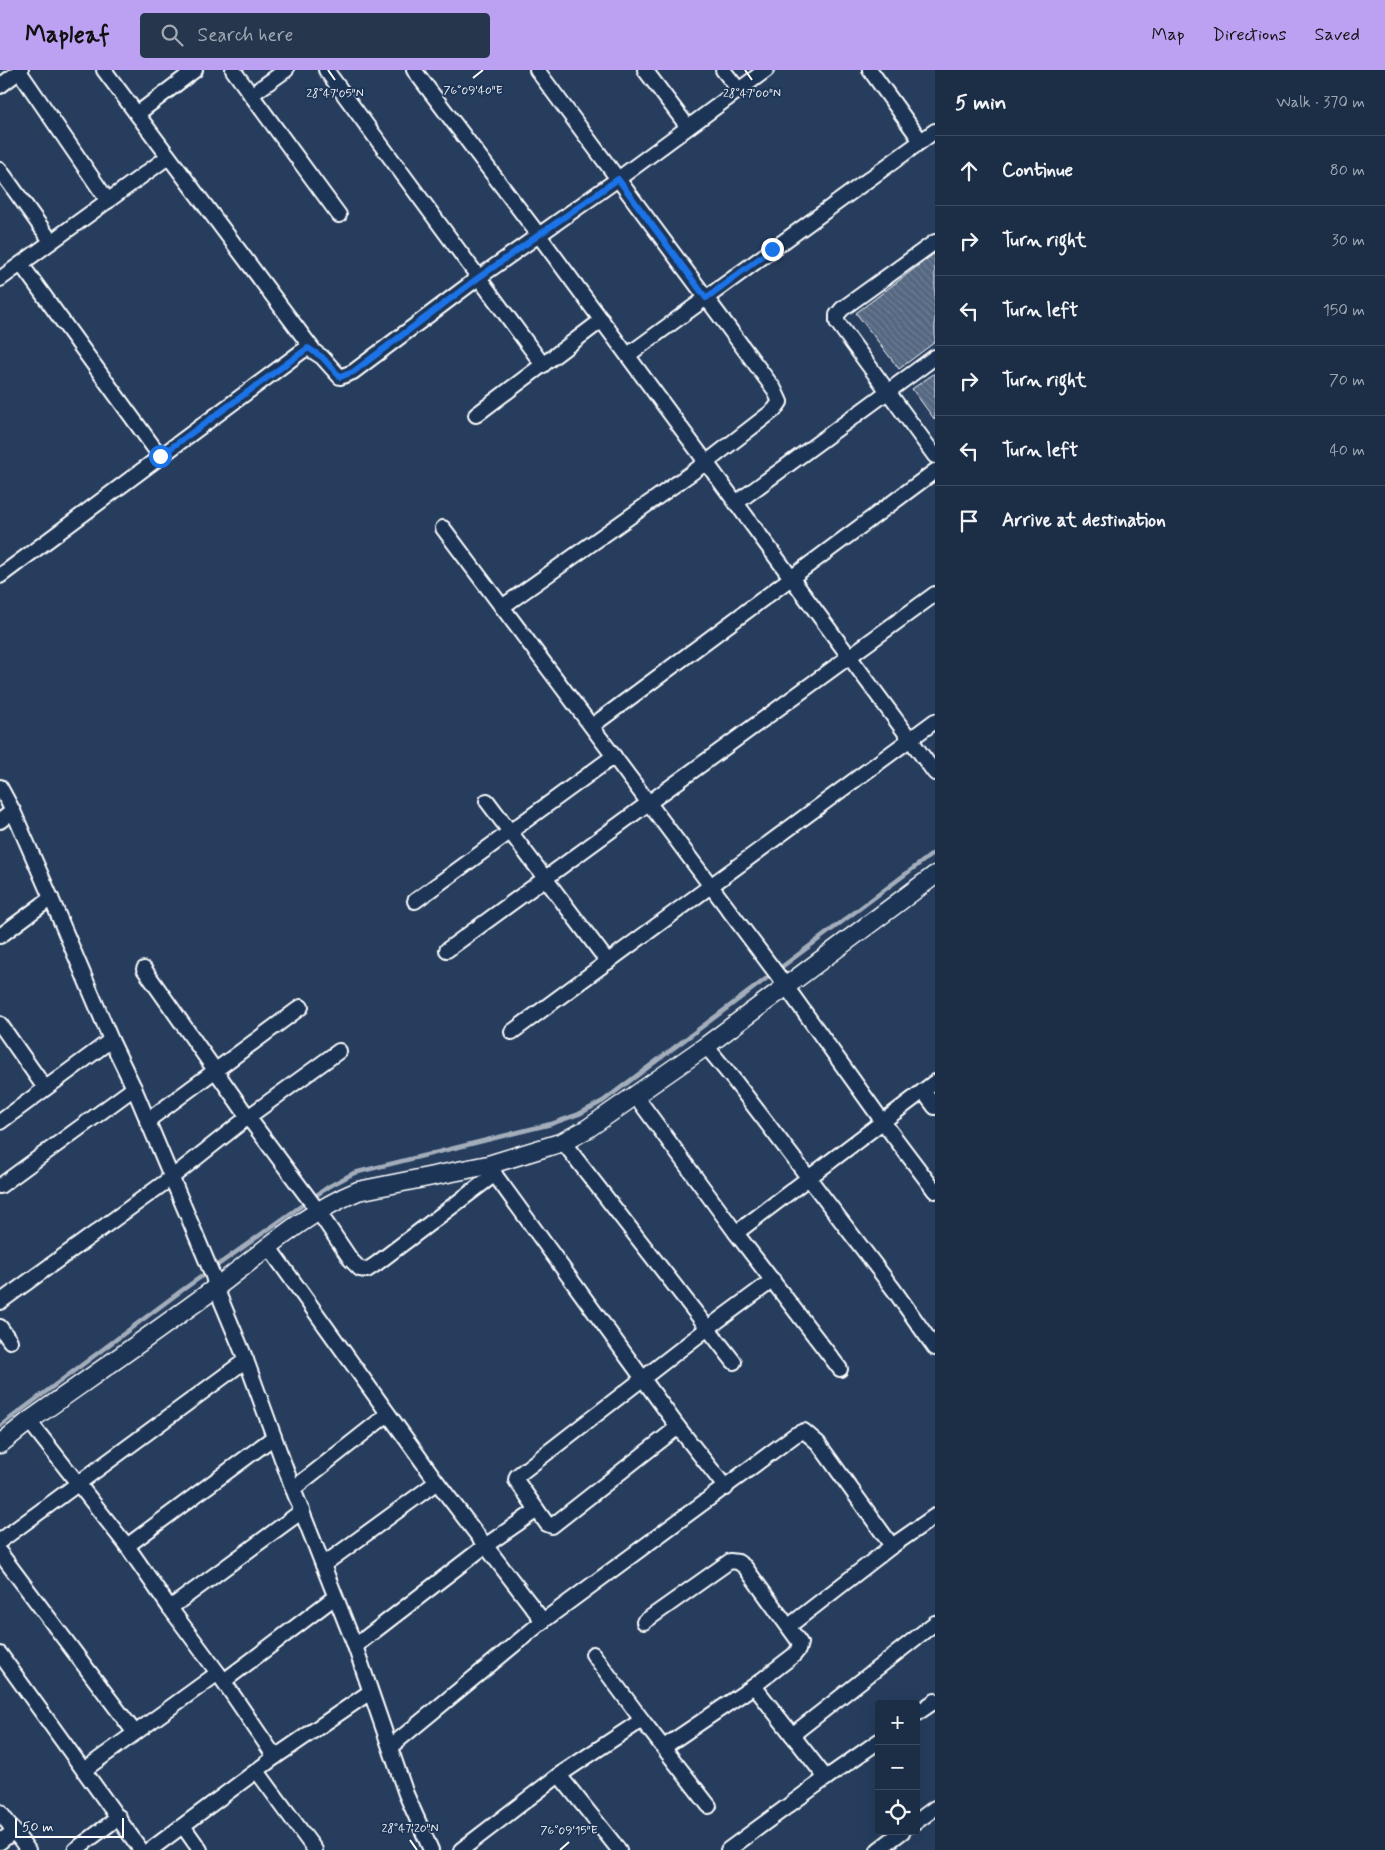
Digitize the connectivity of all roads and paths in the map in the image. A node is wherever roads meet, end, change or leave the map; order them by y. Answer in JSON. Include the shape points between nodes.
{"nodes":[{"id":1,"x":104,"y":70,"type":"edge"},
{"id":2,"x":195,"y":70,"type":"edge"},
{"id":3,"x":233,"y":70,"type":"edge"},
{"id":4,"x":286,"y":70,"type":"edge"},
{"id":5,"x":326,"y":70,"type":"edge"},
{"id":6,"x":414,"y":70,"type":"edge"},
{"id":7,"x":537,"y":70,"type":"edge"},
{"id":8,"x":645,"y":70,"type":"edge"},
{"id":9,"x":723,"y":70,"type":"edge"},
{"id":10,"x":766,"y":70,"type":"edge"},
{"id":11,"x":870,"y":70,"type":"edge"},
{"id":12,"x":20,"y":71,"type":"edge"},
{"id":13,"x":0,"y":86,"type":"edge"},
{"id":14,"x":739,"y":90,"type":"junction"},
{"id":15,"x":252,"y":95,"type":"junction"},
{"id":16,"x":136,"y":114,"type":"junction"},
{"id":17,"x":688,"y":127,"type":"junction"},
{"id":18,"x":935,"y":131,"type":"edge"},
{"id":19,"x":921,"y":141,"type":"junction"},
{"id":20,"x":168,"y":157,"type":"junction"},
{"id":21,"x":0,"y":170,"type":"edge"},
{"id":22,"x":618,"y":179,"type":"junction"},
{"id":23,"x":108,"y":201,"type":"junction"},
{"id":24,"x":338,"y":214,"type":"dead end"},
{"id":25,"x":538,"y":234,"type":"junction"},
{"id":26,"x":51,"y":241,"type":"junction"},
{"id":27,"x":935,"y":242,"type":"edge"},
{"id":28,"x":21,"y":264,"type":"junction"},
{"id":29,"x":478,"y":278,"type":"junction"},
{"id":30,"x":0,"y":279,"type":"edge"},
{"id":31,"x":706,"y":298,"type":"junction"},
{"id":32,"x":602,"y":320,"type":"junction"},
{"id":33,"x":314,"y":351,"type":"junction"},
{"id":34,"x":628,"y":355,"type":"junction"},
{"id":35,"x":935,"y":357,"type":"edge"},
{"id":36,"x":543,"y":365,"type":"junction"},
{"id":37,"x":888,"y":392,"type":"junction"},
{"id":38,"x":476,"y":414,"type":"dead end"},
{"id":39,"x":160,"y":456,"type":"junction"},
{"id":40,"x":935,"y":456,"type":"edge"},
{"id":41,"x":707,"y":462,"type":"junction"},
{"id":42,"x":935,"y":472,"type":"edge"},
{"id":43,"x":736,"y":502,"type":"junction"},
{"id":44,"x":443,"y":528,"type":"dead end"},
{"id":45,"x":0,"y":576,"type":"edge"},
{"id":46,"x":791,"y":577,"type":"junction"},
{"id":47,"x":935,"y":594,"type":"edge"},
{"id":48,"x":502,"y":607,"type":"junction"},
{"id":49,"x":850,"y":656,"type":"junction"},
{"id":50,"x":935,"y":721,"type":"edge"},
{"id":51,"x":592,"y":726,"type":"junction"},
{"id":52,"x":910,"y":739,"type":"junction"},
{"id":53,"x":614,"y":756,"type":"junction"},
{"id":54,"x":935,"y":773,"type":"edge"},
{"id":55,"x":0,"y":787,"type":"edge"},
{"id":56,"x":487,"y":801,"type":"dead end"},
{"id":57,"x":650,"y":804,"type":"junction"},
{"id":58,"x":13,"y":811,"type":"junction"},
{"id":59,"x":0,"y":821,"type":"edge"},
{"id":60,"x":510,"y":832,"type":"junction"},
{"id":61,"x":935,"y":875,"type":"edge"},
{"id":62,"x":546,"y":878,"type":"junction"},
{"id":63,"x":711,"y":886,"type":"junction"},
{"id":64,"x":51,"y":898,"type":"junction"},
{"id":65,"x":415,"y":902,"type":"dead end"},
{"id":66,"x":0,"y":936,"type":"edge"},
{"id":67,"x":447,"y":950,"type":"dead end"},
{"id":68,"x":608,"y":962,"type":"junction"},
{"id":69,"x":144,"y":969,"type":"dead end"},
{"id":70,"x":785,"y":985,"type":"junction"},
{"id":71,"x":301,"y":1007,"type":"dead end"},
{"id":72,"x":0,"y":1024,"type":"edge"},
{"id":73,"x":512,"y":1032,"type":"dead end"},
{"id":74,"x":111,"y":1040,"type":"junction"},
{"id":75,"x":706,"y":1046,"type":"junction"},
{"id":76,"x":338,"y":1050,"type":"dead end"},
{"id":77,"x":216,"y":1071,"type":"junction"},
{"id":78,"x":935,"y":1082,"type":"edge"},
{"id":79,"x":45,"y":1088,"type":"junction"},
{"id":80,"x":134,"y":1088,"type":"junction"},
{"id":81,"x":923,"y":1091,"type":"junction"},
{"id":82,"x":634,"y":1095,"type":"junction"},
{"id":83,"x":935,"y":1107,"type":"edge"},
{"id":84,"x":248,"y":1117,"type":"junction"},
{"id":85,"x":147,"y":1121,"type":"junction"},
{"id":86,"x":0,"y":1122,"type":"edge"},
{"id":87,"x":883,"y":1122,"type":"junction"},
{"id":88,"x":563,"y":1142,"type":"junction"},
{"id":89,"x":491,"y":1170,"type":"junction"},
{"id":90,"x":171,"y":1178,"type":"junction"},
{"id":91,"x":808,"y":1178,"type":"junction"},
{"id":92,"x":0,"y":1186,"type":"edge"},
{"id":93,"x":935,"y":1191,"type":"edge"},
{"id":94,"x":318,"y":1211,"type":"junction"},
{"id":95,"x":736,"y":1233,"type":"junction"},
{"id":96,"x":268,"y":1246,"type":"junction"},
{"id":97,"x":773,"y":1280,"type":"junction"},
{"id":98,"x":215,"y":1282,"type":"junction"},
{"id":99,"x":0,"y":1302,"type":"edge"},
{"id":100,"x":0,"y":1327,"type":"edge"},
{"id":101,"x":708,"y":1328,"type":"junction"},
{"id":102,"x":10,"y":1341,"type":"dead end"},
{"id":103,"x":935,"y":1348,"type":"edge"},
{"id":104,"x":246,"y":1360,"type":"junction"},
{"id":105,"x":734,"y":1362,"type":"dead end"},
{"id":106,"x":840,"y":1370,"type":"dead end"},
{"id":107,"x":644,"y":1379,"type":"junction"},
{"id":108,"x":388,"y":1414,"type":"junction"},
{"id":109,"x":29,"y":1421,"type":"junction"},
{"id":110,"x":678,"y":1427,"type":"junction"},
{"id":111,"x":274,"y":1437,"type":"junction"},
{"id":112,"x":0,"y":1444,"type":"edge"},
{"id":113,"x":437,"y":1482,"type":"junction"},
{"id":114,"x":78,"y":1484,"type":"junction"},
{"id":115,"x":726,"y":1488,"type":"junction"},
{"id":116,"x":293,"y":1489,"type":"junction"},
{"id":117,"x":537,"y":1510,"type":"junction"},
{"id":118,"x":302,"y":1511,"type":"junction"},
{"id":119,"x":935,"y":1516,"type":"edge"},
{"id":120,"x":0,"y":1541,"type":"edge"},
{"id":121,"x":127,"y":1546,"type":"junction"},
{"id":122,"x":485,"y":1546,"type":"junction"},
{"id":123,"x":892,"y":1546,"type":"junction"},
{"id":124,"x":0,"y":1552,"type":"edge"},
{"id":125,"x":323,"y":1565,"type":"junction"},
{"id":126,"x":335,"y":1597,"type":"junction"},
{"id":127,"x":170,"y":1608,"type":"junction"},
{"id":128,"x":543,"y":1621,"type":"junction"},
{"id":129,"x":644,"y":1622,"type":"dead end"},
{"id":130,"x":935,"y":1623,"type":"edge"},
{"id":131,"x":789,"y":1626,"type":"junction"},
{"id":132,"x":355,"y":1646,"type":"junction"},
{"id":133,"x":0,"y":1654,"type":"edge"},
{"id":134,"x":593,"y":1654,"type":"dead end"},
{"id":135,"x":221,"y":1677,"type":"junction"},
{"id":136,"x":754,"y":1686,"type":"junction"},
{"id":137,"x":370,"y":1692,"type":"junction"},
{"id":138,"x":935,"y":1701,"type":"edge"},
{"id":139,"x":920,"y":1711,"type":"edge"},
{"id":140,"x":642,"y":1720,"type":"junction"},
{"id":141,"x":134,"y":1733,"type":"junction"},
{"id":142,"x":792,"y":1735,"type":"junction"},
{"id":143,"x":875,"y":1744,"type":"edge"},
{"id":144,"x":390,"y":1747,"type":"junction"},
{"id":145,"x":664,"y":1747,"type":"junction"},
{"id":146,"x":275,"y":1757,"type":"junction"},
{"id":147,"x":84,"y":1770,"type":"junction"},
{"id":148,"x":257,"y":1771,"type":"junction"},
{"id":149,"x":559,"y":1775,"type":"junction"},
{"id":150,"x":826,"y":1778,"type":"junction"},
{"id":151,"x":709,"y":1806,"type":"dead end"},
{"id":152,"x":935,"y":1808,"type":"edge"},
{"id":153,"x":0,"y":1812,"type":"edge"},
{"id":154,"x":119,"y":1817,"type":"junction"},
{"id":155,"x":920,"y":1819,"type":"edge"},
{"id":156,"x":183,"y":1826,"type":"junction"},
{"id":157,"x":14,"y":1832,"type":"junction"},
{"id":158,"x":898,"y":1835,"type":"edge"},
{"id":159,"x":0,"y":1842,"type":"edge"},
{"id":160,"x":28,"y":1850,"type":"edge"},
{"id":161,"x":75,"y":1850,"type":"edge"},
{"id":162,"x":141,"y":1850,"type":"edge"},
{"id":163,"x":150,"y":1850,"type":"edge"},
{"id":164,"x":200,"y":1850,"type":"edge"},
{"id":165,"x":315,"y":1850,"type":"edge"},
{"id":166,"x":430,"y":1850,"type":"edge"},
{"id":167,"x":461,"y":1850,"type":"edge"},
{"id":168,"x":619,"y":1850,"type":"edge"},
{"id":169,"x":728,"y":1850,"type":"edge"},
{"id":170,"x":878,"y":1850,"type":"edge"}],
"edges":[{"from":1,"to":16,"type":"street"},
{"from":2,"to":16,"type":"street"},
{"from":3,"to":15,"type":"street"},
{"from":4,"to":15,"type":"street"},
{"from":5,"to":29,"type":"street"},
{"from":6,"to":25,"type":"street"},
{"from":7,"to":22,"type":"street"},
{"from":8,"to":17,"type":"street"},
{"from":9,"to":14,"type":"street"},
{"from":10,"to":14,"type":"street"},
{"from":11,"to":19,"type":"street"},
{"from":12,"to":13,"type":"street"},
{"from":12,"to":23,"type":"street"},
{"from":14,"to":17,"type":"street"},
{"from":15,"to":24,"type":"street"},
{"from":16,"to":20,"type":"street"},
{"from":17,"to":22,"type":"street"},
{"from":18,"to":19,"type":"street"},
{"from":19,"to":31,"type":"street"},
{"from":20,"to":23,"type":"street"},
{"from":20,"to":33,"type":"street"},
{"from":21,"to":26,"type":"street"},
{"from":22,"to":25,"type":"street"},
{"from":22,"to":31,"type":"street"},
{"from":23,"to":26,"type":"street"},
{"from":25,"to":29,"type":"street"},
{"from":25,"to":32,"type":"street"},
{"from":26,"to":28,"type":"street"},
{"from":27,"to":37,"type":"street","via":[[837,315],[837,322]]},
{"from":28,"to":30,"type":"street"},
{"from":28,"to":39,"type":"street"},
{"from":29,"to":33,"type":"street","via":[[347,376],[340,377]]},
{"from":29,"to":36,"type":"street"},
{"from":31,"to":34,"type":"street"},
{"from":31,"to":41,"type":"street","via":[[774,389],[780,402]]},
{"from":32,"to":34,"type":"street"},
{"from":32,"to":36,"type":"street"},
{"from":33,"to":39,"type":"street","via":[[308,348],[301,352]]},
{"from":34,"to":41,"type":"street"},
{"from":35,"to":37,"type":"street"},
{"from":36,"to":38,"type":"street"},
{"from":37,"to":40,"type":"street"},
{"from":37,"to":43,"type":"street"},
{"from":39,"to":45,"type":"street"},
{"from":41,"to":43,"type":"street"},
{"from":41,"to":48,"type":"street"},
{"from":42,"to":46,"type":"street"},
{"from":43,"to":46,"type":"street"},
{"from":44,"to":48,"type":"street"},
{"from":46,"to":49,"type":"street"},
{"from":46,"to":51,"type":"street"},
{"from":47,"to":49,"type":"street"},
{"from":48,"to":51,"type":"street"},
{"from":49,"to":52,"type":"street"},
{"from":49,"to":57,"type":"street"},
{"from":50,"to":52,"type":"street"},
{"from":51,"to":53,"type":"street"},
{"from":52,"to":54,"type":"street"},
{"from":52,"to":63,"type":"street"},
{"from":53,"to":57,"type":"street"},
{"from":53,"to":60,"type":"street"},
{"from":55,"to":58,"type":"street"},
{"from":56,"to":60,"type":"street"},
{"from":57,"to":62,"type":"street"},
{"from":57,"to":63,"type":"street"},
{"from":58,"to":59,"type":"street"},
{"from":58,"to":64,"type":"street"},
{"from":60,"to":62,"type":"street"},
{"from":60,"to":65,"type":"street"},
{"from":61,"to":70,"type":"street"},
{"from":62,"to":67,"type":"street"},
{"from":62,"to":68,"type":"street"},
{"from":63,"to":68,"type":"street"},
{"from":63,"to":70,"type":"street"},
{"from":64,"to":66,"type":"street"},
{"from":64,"to":74,"type":"street"},
{"from":68,"to":73,"type":"street"},
{"from":69,"to":77,"type":"street"},
{"from":70,"to":75,"type":"street"},
{"from":70,"to":87,"type":"street"},
{"from":71,"to":77,"type":"street"},
{"from":72,"to":79,"type":"street"},
{"from":74,"to":79,"type":"street"},
{"from":74,"to":80,"type":"street"},
{"from":75,"to":82,"type":"street"},
{"from":75,"to":91,"type":"street"},
{"from":76,"to":84,"type":"street"},
{"from":77,"to":84,"type":"street"},
{"from":77,"to":85,"type":"street"},
{"from":78,"to":81,"type":"street"},
{"from":79,"to":86,"type":"street"},
{"from":80,"to":85,"type":"street"},
{"from":80,"to":92,"type":"street"},
{"from":81,"to":83,"type":"street"},
{"from":81,"to":87,"type":"street"},
{"from":82,"to":88,"type":"street"},
{"from":82,"to":95,"type":"street"},
{"from":84,"to":90,"type":"street"},
{"from":84,"to":94,"type":"street"},
{"from":85,"to":90,"type":"street"},
{"from":87,"to":91,"type":"street"},
{"from":87,"to":93,"type":"street"},
{"from":88,"to":89,"type":"street"},
{"from":88,"to":101,"type":"street"},
{"from":89,"to":94,"type":"street","via":[[358,1191]]},
{"from":89,"to":94,"type":"street","via":[[367,1270],[356,1265]]},
{"from":89,"to":107,"type":"street"},
{"from":90,"to":98,"type":"street"},
{"from":90,"to":99,"type":"street"},
{"from":91,"to":95,"type":"street"},
{"from":91,"to":103,"type":"street"},
{"from":94,"to":96,"type":"street"},
{"from":95,"to":97,"type":"street"},
{"from":96,"to":98,"type":"street"},
{"from":96,"to":108,"type":"street"},
{"from":97,"to":101,"type":"street"},
{"from":97,"to":106,"type":"street"},
{"from":98,"to":104,"type":"street"},
{"from":98,"to":109,"type":"street"},
{"from":100,"to":102,"type":"street"},
{"from":101,"to":105,"type":"street"},
{"from":101,"to":107,"type":"street"},
{"from":104,"to":111,"type":"street"},
{"from":104,"to":114,"type":"street"},
{"from":107,"to":110,"type":"street"},
{"from":107,"to":117,"type":"street","via":[[518,1476],[516,1480]]},
{"from":108,"to":113,"type":"street"},
{"from":108,"to":116,"type":"street"},
{"from":109,"to":112,"type":"street"},
{"from":109,"to":114,"type":"street"},
{"from":110,"to":115,"type":"street"},
{"from":110,"to":117,"type":"street","via":[[554,1525],[547,1524]]},
{"from":111,"to":116,"type":"street"},
{"from":111,"to":121,"type":"street"},
{"from":113,"to":122,"type":"street"},
{"from":113,"to":125,"type":"street"},
{"from":114,"to":120,"type":"street"},
{"from":114,"to":121,"type":"street"},
{"from":115,"to":123,"type":"street","via":[[804,1431],[818,1443]]},
{"from":115,"to":128,"type":"street"},
{"from":116,"to":118,"type":"street"},
{"from":117,"to":122,"type":"street"},
{"from":118,"to":125,"type":"street"},
{"from":118,"to":127,"type":"street"},
{"from":119,"to":123,"type":"street"},
{"from":121,"to":127,"type":"street"},
{"from":122,"to":128,"type":"street"},
{"from":122,"to":132,"type":"street"},
{"from":123,"to":131,"type":"street"},
{"from":124,"to":141,"type":"street"},
{"from":125,"to":126,"type":"street"},
{"from":126,"to":132,"type":"street"},
{"from":126,"to":135,"type":"street"},
{"from":127,"to":135,"type":"street"},
{"from":128,"to":144,"type":"street"},
{"from":129,"to":131,"type":"street","via":[[730,1561],[744,1567]]},
{"from":130,"to":142,"type":"street"},
{"from":131,"to":136,"type":"street","via":[[800,1643],[798,1650]]},
{"from":132,"to":137,"type":"street"},
{"from":133,"to":147,"type":"street"},
{"from":134,"to":140,"type":"street"},
{"from":135,"to":141,"type":"street"},
{"from":135,"to":146,"type":"street"},
{"from":136,"to":142,"type":"street"},
{"from":136,"to":145,"type":"street"},
{"from":137,"to":144,"type":"street"},
{"from":137,"to":146,"type":"street"},
{"from":138,"to":139,"type":"street"},
{"from":140,"to":145,"type":"street"},
{"from":140,"to":149,"type":"street"},
{"from":141,"to":147,"type":"street"},
{"from":142,"to":150,"type":"street"},
{"from":143,"to":150,"type":"street"},
{"from":144,"to":166,"type":"street"},
{"from":145,"to":151,"type":"street"},
{"from":146,"to":148,"type":"street"},
{"from":147,"to":154,"type":"street"},
{"from":148,"to":156,"type":"street"},
{"from":148,"to":165,"type":"street"},
{"from":149,"to":167,"type":"street"},
{"from":149,"to":168,"type":"street"},
{"from":150,"to":169,"type":"street"},
{"from":152,"to":155,"type":"street"},
{"from":153,"to":157,"type":"street"},
{"from":154,"to":161,"type":"street"},
{"from":154,"to":162,"type":"street"},
{"from":156,"to":163,"type":"street"},
{"from":156,"to":164,"type":"street"},
{"from":157,"to":159,"type":"street"},
{"from":157,"to":160,"type":"street"},
{"from":158,"to":170,"type":"street"}]}
